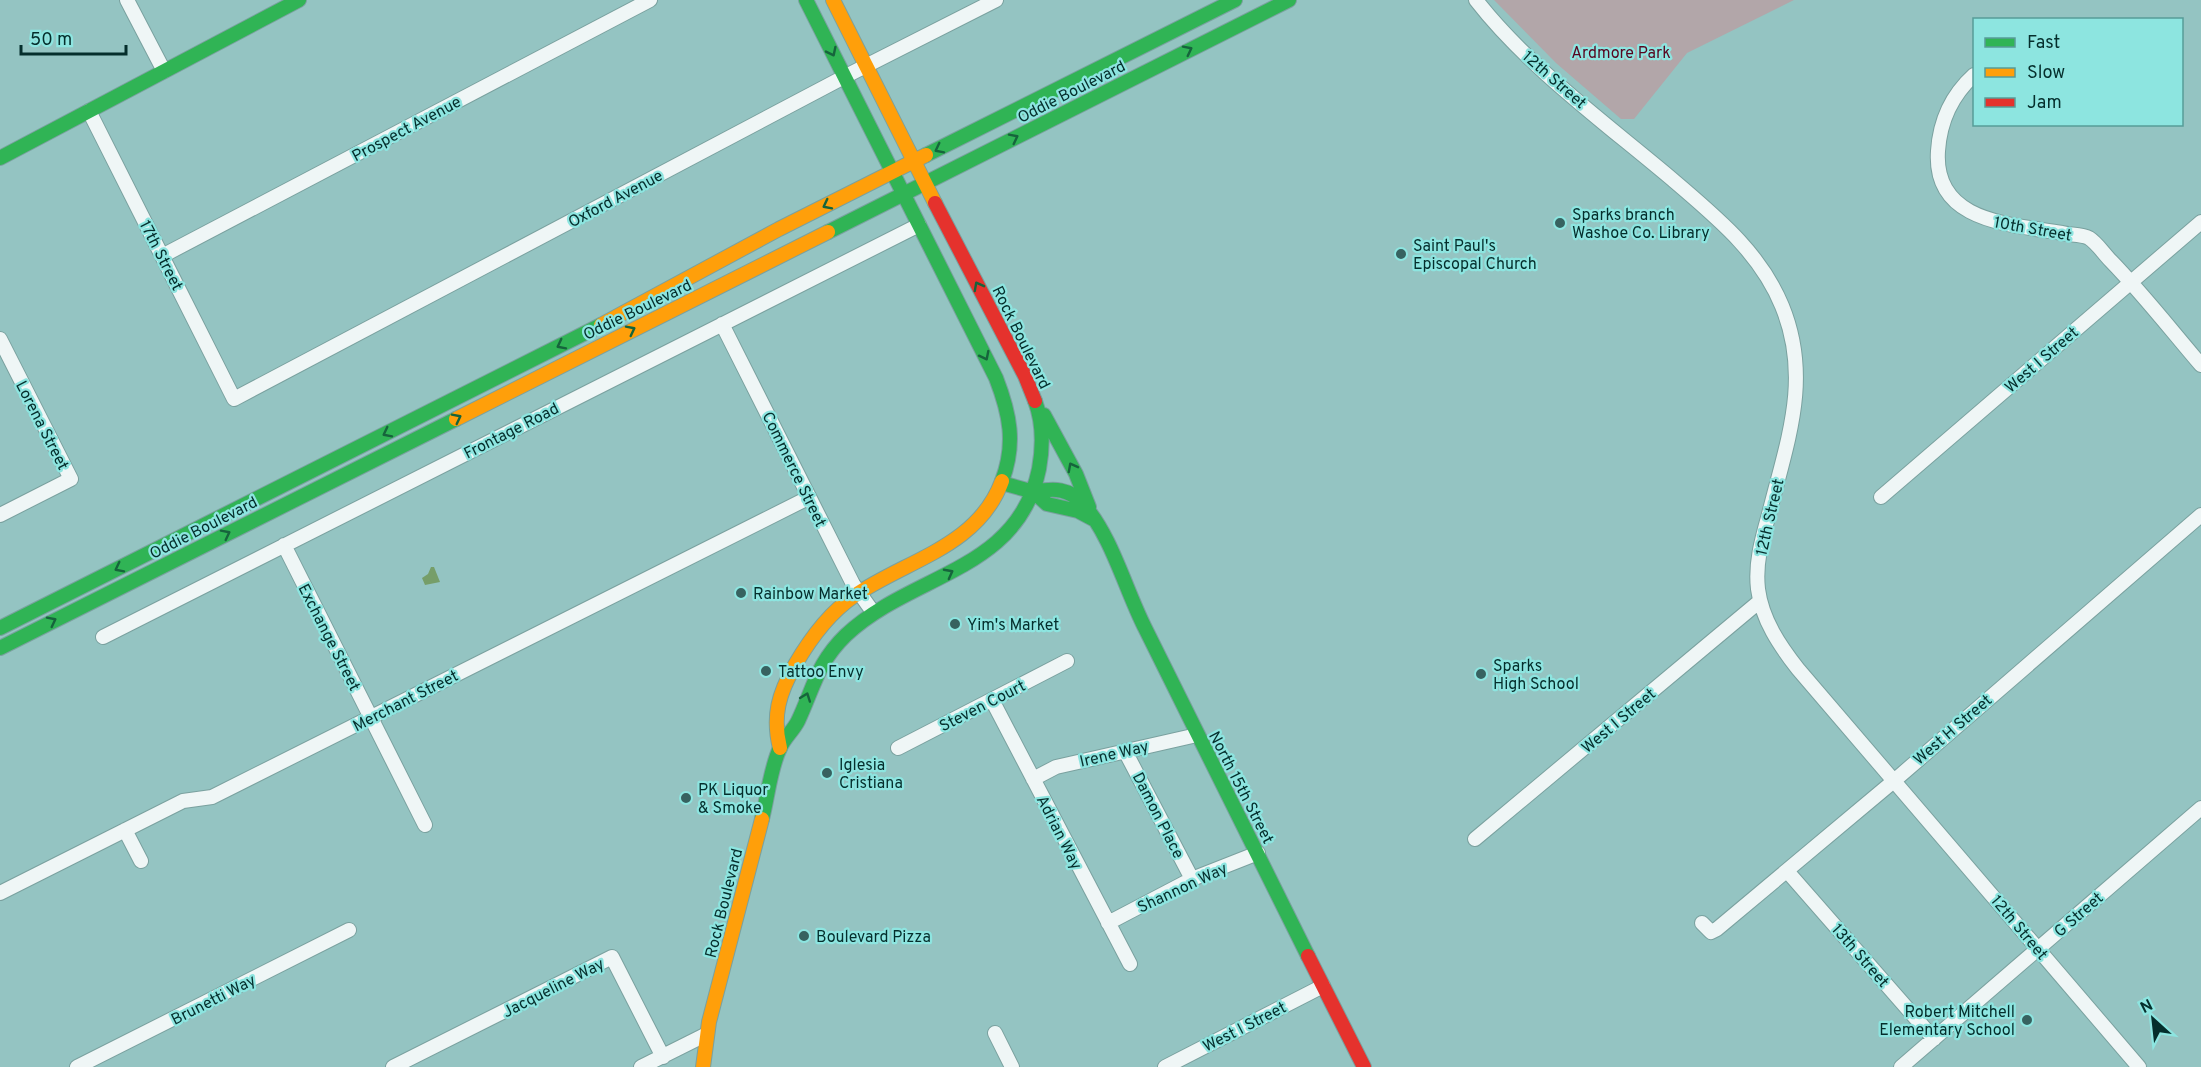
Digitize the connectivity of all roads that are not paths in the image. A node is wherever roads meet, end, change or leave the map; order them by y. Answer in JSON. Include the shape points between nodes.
{"nodes":[{"id":1,"x":127,"y":0,"type":"edge"},
{"id":2,"x":299,"y":0,"type":"edge"},
{"id":3,"x":650,"y":0,"type":"edge"},
{"id":4,"x":806,"y":0,"type":"edge"},
{"id":5,"x":833,"y":0,"type":"edge"},
{"id":6,"x":996,"y":0,"type":"edge"},
{"id":7,"x":1235,"y":0,"type":"edge"},
{"id":8,"x":1289,"y":0,"type":"edge"},
{"id":9,"x":1476,"y":0,"type":"edge"},
{"id":10,"x":867,"y":65,"type":"junction"},
{"id":11,"x":164,"y":71,"type":"junction"},
{"id":12,"x":1973,"y":76,"type":"edge"},
{"id":13,"x":844,"y":77,"type":"junction"},
{"id":14,"x":89,"y":111,"type":"junction"},
{"id":15,"x":0,"y":158,"type":"edge"},
{"id":16,"x":914,"y":161,"type":"junction"},
{"id":17,"x":891,"y":173,"type":"junction"},
{"id":18,"x":925,"y":183,"type":"junction"},
{"id":19,"x":902,"y":194,"type":"junction"},
{"id":20,"x":2201,"y":222,"type":"edge"},
{"id":21,"x":919,"y":225,"type":"junction"},
{"id":22,"x":162,"y":256,"type":"junction"},
{"id":23,"x":2130,"y":282,"type":"junction"},
{"id":24,"x":722,"y":324,"type":"junction"},
{"id":25,"x":0,"y":339,"type":"edge"},
{"id":26,"x":2201,"y":364,"type":"edge"},
{"id":27,"x":1034,"y":396,"type":"junction"},
{"id":28,"x":234,"y":399,"type":"joint"},
{"id":29,"x":1002,"y":483,"type":"junction"},
{"id":30,"x":1034,"y":492,"type":"junction"},
{"id":31,"x":808,"y":498,"type":"junction"},
{"id":32,"x":1881,"y":498,"type":"dead end"},
{"id":33,"x":0,"y":514,"type":"edge"},
{"id":34,"x":2201,"y":515,"type":"edge"},
{"id":35,"x":1095,"y":520,"type":"junction"},
{"id":36,"x":284,"y":545,"type":"junction"},
{"id":37,"x":858,"y":593,"type":"junction"},
{"id":38,"x":1760,"y":601,"type":"junction"},
{"id":39,"x":873,"y":612,"type":"junction"},
{"id":40,"x":0,"y":628,"type":"edge"},
{"id":41,"x":103,"y":637,"type":"dead end"},
{"id":42,"x":0,"y":648,"type":"edge"},
{"id":43,"x":1067,"y":661,"type":"dead end"},
{"id":44,"x":992,"y":700,"type":"junction"},
{"id":45,"x":370,"y":717,"type":"junction"},
{"id":46,"x":1197,"y":735,"type":"junction"},
{"id":47,"x":780,"y":748,"type":"junction"},
{"id":48,"x":898,"y":748,"type":"dead end"},
{"id":49,"x":1125,"y":751,"type":"junction"},
{"id":50,"x":1033,"y":779,"type":"junction"},
{"id":51,"x":1895,"y":780,"type":"junction"},
{"id":52,"x":2201,"y":808,"type":"edge"},
{"id":53,"x":425,"y":825,"type":"dead end"},
{"id":54,"x":125,"y":830,"type":"junction"},
{"id":55,"x":1475,"y":839,"type":"dead end"},
{"id":56,"x":1258,"y":854,"type":"junction"},
{"id":57,"x":141,"y":861,"type":"dead end"},
{"id":58,"x":1787,"y":871,"type":"junction"},
{"id":59,"x":1192,"y":879,"type":"junction"},
{"id":60,"x":0,"y":893,"type":"edge"},
{"id":61,"x":1702,"y":922,"type":"dead end"},
{"id":62,"x":1108,"y":923,"type":"junction"},
{"id":63,"x":349,"y":930,"type":"dead end"},
{"id":64,"x":2038,"y":948,"type":"junction"},
{"id":65,"x":1130,"y":964,"type":"dead end"},
{"id":66,"x":1323,"y":986,"type":"junction"},
{"id":67,"x":996,"y":1033,"type":"dead end"},
{"id":68,"x":706,"y":1034,"type":"junction"},
{"id":69,"x":1934,"y":1039,"type":"junction"},
{"id":70,"x":663,"y":1057,"type":"junction"},
{"id":71,"x":77,"y":1067,"type":"edge"},
{"id":72,"x":393,"y":1067,"type":"edge"},
{"id":73,"x":641,"y":1067,"type":"edge"},
{"id":74,"x":704,"y":1067,"type":"edge"},
{"id":75,"x":1012,"y":1067,"type":"edge"},
{"id":76,"x":1165,"y":1067,"type":"edge"},
{"id":77,"x":1364,"y":1067,"type":"edge"},
{"id":78,"x":1901,"y":1067,"type":"edge"},
{"id":79,"x":2139,"y":1067,"type":"edge"}],
"edges":[{"from":1,"to":11,"type":"street"},
{"from":2,"to":11,"type":"main road"},
{"from":3,"to":22,"type":"street","name":"Prospect Avenue"},
{"from":4,"to":13,"type":"main road","name":"Rock Boulevard","one_way":true},
{"from":5,"to":10,"type":"main road","name":"Rock Boulevard"},
{"from":6,"to":10,"type":"street","name":"Oxford Avenue"},
{"from":7,"to":16,"type":"main road","name":"Oddie Boulevard","one_way":true},
{"from":18,"to":8,"type":"main road","name":"Oddie Boulevard","one_way":true},
{"from":9,"to":38,"type":"street","name":"12th Street","via":[[1528,55],[1732,232],[1757,261],[1778,297],[1794,343],[1797,386],[1791,428],[1759,556]]},
{"from":10,"to":13,"type":"street","name":"Oxford Avenue"},
{"from":10,"to":16,"type":"main road","name":"Rock Boulevard"},
{"from":11,"to":14,"type":"main road"},
{"from":12,"to":23,"type":"street","name":"10th Street","via":[[1960,88],[1944,116],[1938,149],[1938,169],[1954,200],[1968,213],[1987,220],[2088,238]]},
{"from":13,"to":17,"type":"main road","name":"Rock Boulevard"},
{"from":13,"to":28,"type":"street","name":"Oxford Avenue"},
{"from":14,"to":15,"type":"main road"},
{"from":14,"to":22,"type":"street","name":"17th Street"},
{"from":16,"to":17,"type":"main road","name":"Oddie Boulevard"},
{"from":16,"to":18,"type":"main road","name":"Rock Boulevard"},
{"from":17,"to":19,"type":"main road","name":"Rock Boulevard"},
{"from":17,"to":40,"type":"main road","name":"Oddie Boulevard","one_way":true,"via":[[632,309]]},
{"from":18,"to":19,"type":"main road","name":"Oddie Boulevard"},
{"from":27,"to":18,"type":"main road","name":"Rock Boulevard","one_way":true},
{"from":19,"to":21,"type":"main road","name":"Rock Boulevard"},
{"from":42,"to":19,"type":"main road","name":"Oddie Boulevard","one_way":true},
{"from":20,"to":23,"type":"street","name":"West I Street"},
{"from":21,"to":24,"type":"street","name":"Frontage Road"},
{"from":21,"to":29,"type":"main road","name":"Rock Boulevard","one_way":true,"via":[[1005,399],[1011,435]]},
{"from":22,"to":28,"type":"street","name":"17th Street"},
{"from":23,"to":26,"type":"street","name":"10th Street"},
{"from":23,"to":32,"type":"street","name":"West I Street"},
{"from":24,"to":31,"type":"street","name":"Commerce Street"},
{"from":24,"to":36,"type":"street","name":"Frontage Road"},
{"from":25,"to":33,"type":"street","name":"Lorena Street","via":[[71,479]]},
{"from":27,"to":30,"type":"main road","name":"Rock Boulevard","via":[[1042,452]]},
{"from":35,"to":27,"type":"main road","name":"North 15th Street","one_way":true,"via":[[1076,474]]},
{"from":29,"to":30,"type":"main road"},
{"from":29,"to":37,"type":"main road","name":"Rock Boulevard","via":[[983,515],[957,539]]},
{"from":30,"to":35,"type":"main road","via":[[1047,504],[1086,513]]},
{"from":39,"to":30,"type":"main road","name":"Rock Boulevard","one_way":true,"via":[[986,552],[1013,527]]},
{"from":31,"to":37,"type":"street","name":"Commerce Street"},
{"from":31,"to":45,"type":"street","name":"Merchant Street"},
{"from":34,"to":51,"type":"street","name":"West H Street"},
{"from":35,"to":46,"type":"main road","name":"North 15th Street"},
{"from":36,"to":41,"type":"street","name":"Frontage Road"},
{"from":36,"to":45,"type":"street","name":"Exchange Street"},
{"from":37,"to":39,"type":"street","name":"Commerce Street"},
{"from":37,"to":47,"type":"main road","name":"Rock Boulevard","via":[[816,632],[789,675],[774,720]]},
{"from":38,"to":51,"type":"street","name":"12th Street","via":[[1772,632],[1790,659]]},
{"from":38,"to":55,"type":"street","name":"West I Street"},
{"from":47,"to":39,"type":"main road","name":"Rock Boulevard","one_way":true,"via":[[797,723],[819,667],[844,636]]},
{"from":43,"to":44,"type":"street","name":"Steven Court"},
{"from":44,"to":48,"type":"street","name":"Steven Court"},
{"from":44,"to":50,"type":"street","name":"Adrian Way"},
{"from":45,"to":53,"type":"street","name":"Exchange Street"},
{"from":45,"to":54,"type":"street","name":"Merchant Street","via":[[212,797],[183,801]]},
{"from":46,"to":49,"type":"street","name":"Irene Way"},
{"from":46,"to":56,"type":"main road","name":"North 15th Street"},
{"from":47,"to":68,"type":"main road","name":"Rock Boulevard"},
{"from":49,"to":50,"type":"street","name":"Irene Way","via":[[1056,767]]},
{"from":49,"to":59,"type":"street","name":"Damon Place"},
{"from":50,"to":62,"type":"street","name":"Adrian Way"},
{"from":51,"to":58,"type":"street","name":"West H Street"},
{"from":51,"to":64,"type":"street","name":"12th Street"},
{"from":52,"to":64,"type":"street","name":"G Street"},
{"from":54,"to":57,"type":"street"},
{"from":54,"to":60,"type":"street","name":"Merchant Street"},
{"from":56,"to":59,"type":"street","name":"Shannon Way"},
{"from":56,"to":66,"type":"main road","name":"North 15th Street"},
{"from":58,"to":61,"type":"street","name":"West H Street","via":[[1714,931]]},
{"from":58,"to":69,"type":"street","name":"13th Street"},
{"from":59,"to":62,"type":"street","name":"Shannon Way"},
{"from":62,"to":65,"type":"street","name":"Adrian Way"},
{"from":63,"to":71,"type":"street","name":"Brunetti Way"},
{"from":64,"to":69,"type":"street","name":"G Street"},
{"from":64,"to":79,"type":"street","name":"12th Street"},
{"from":66,"to":76,"type":"street","name":"West I Street"},
{"from":66,"to":77,"type":"main road","name":"North 15th Street"},
{"from":67,"to":75,"type":"street"},
{"from":68,"to":70,"type":"street"},
{"from":68,"to":74,"type":"main road","name":"Rock Boulevard"},
{"from":69,"to":78,"type":"street","name":"G Street"},
{"from":70,"to":72,"type":"street","name":"Jacqueline Way","via":[[612,957]]},
{"from":70,"to":73,"type":"street"}]}
